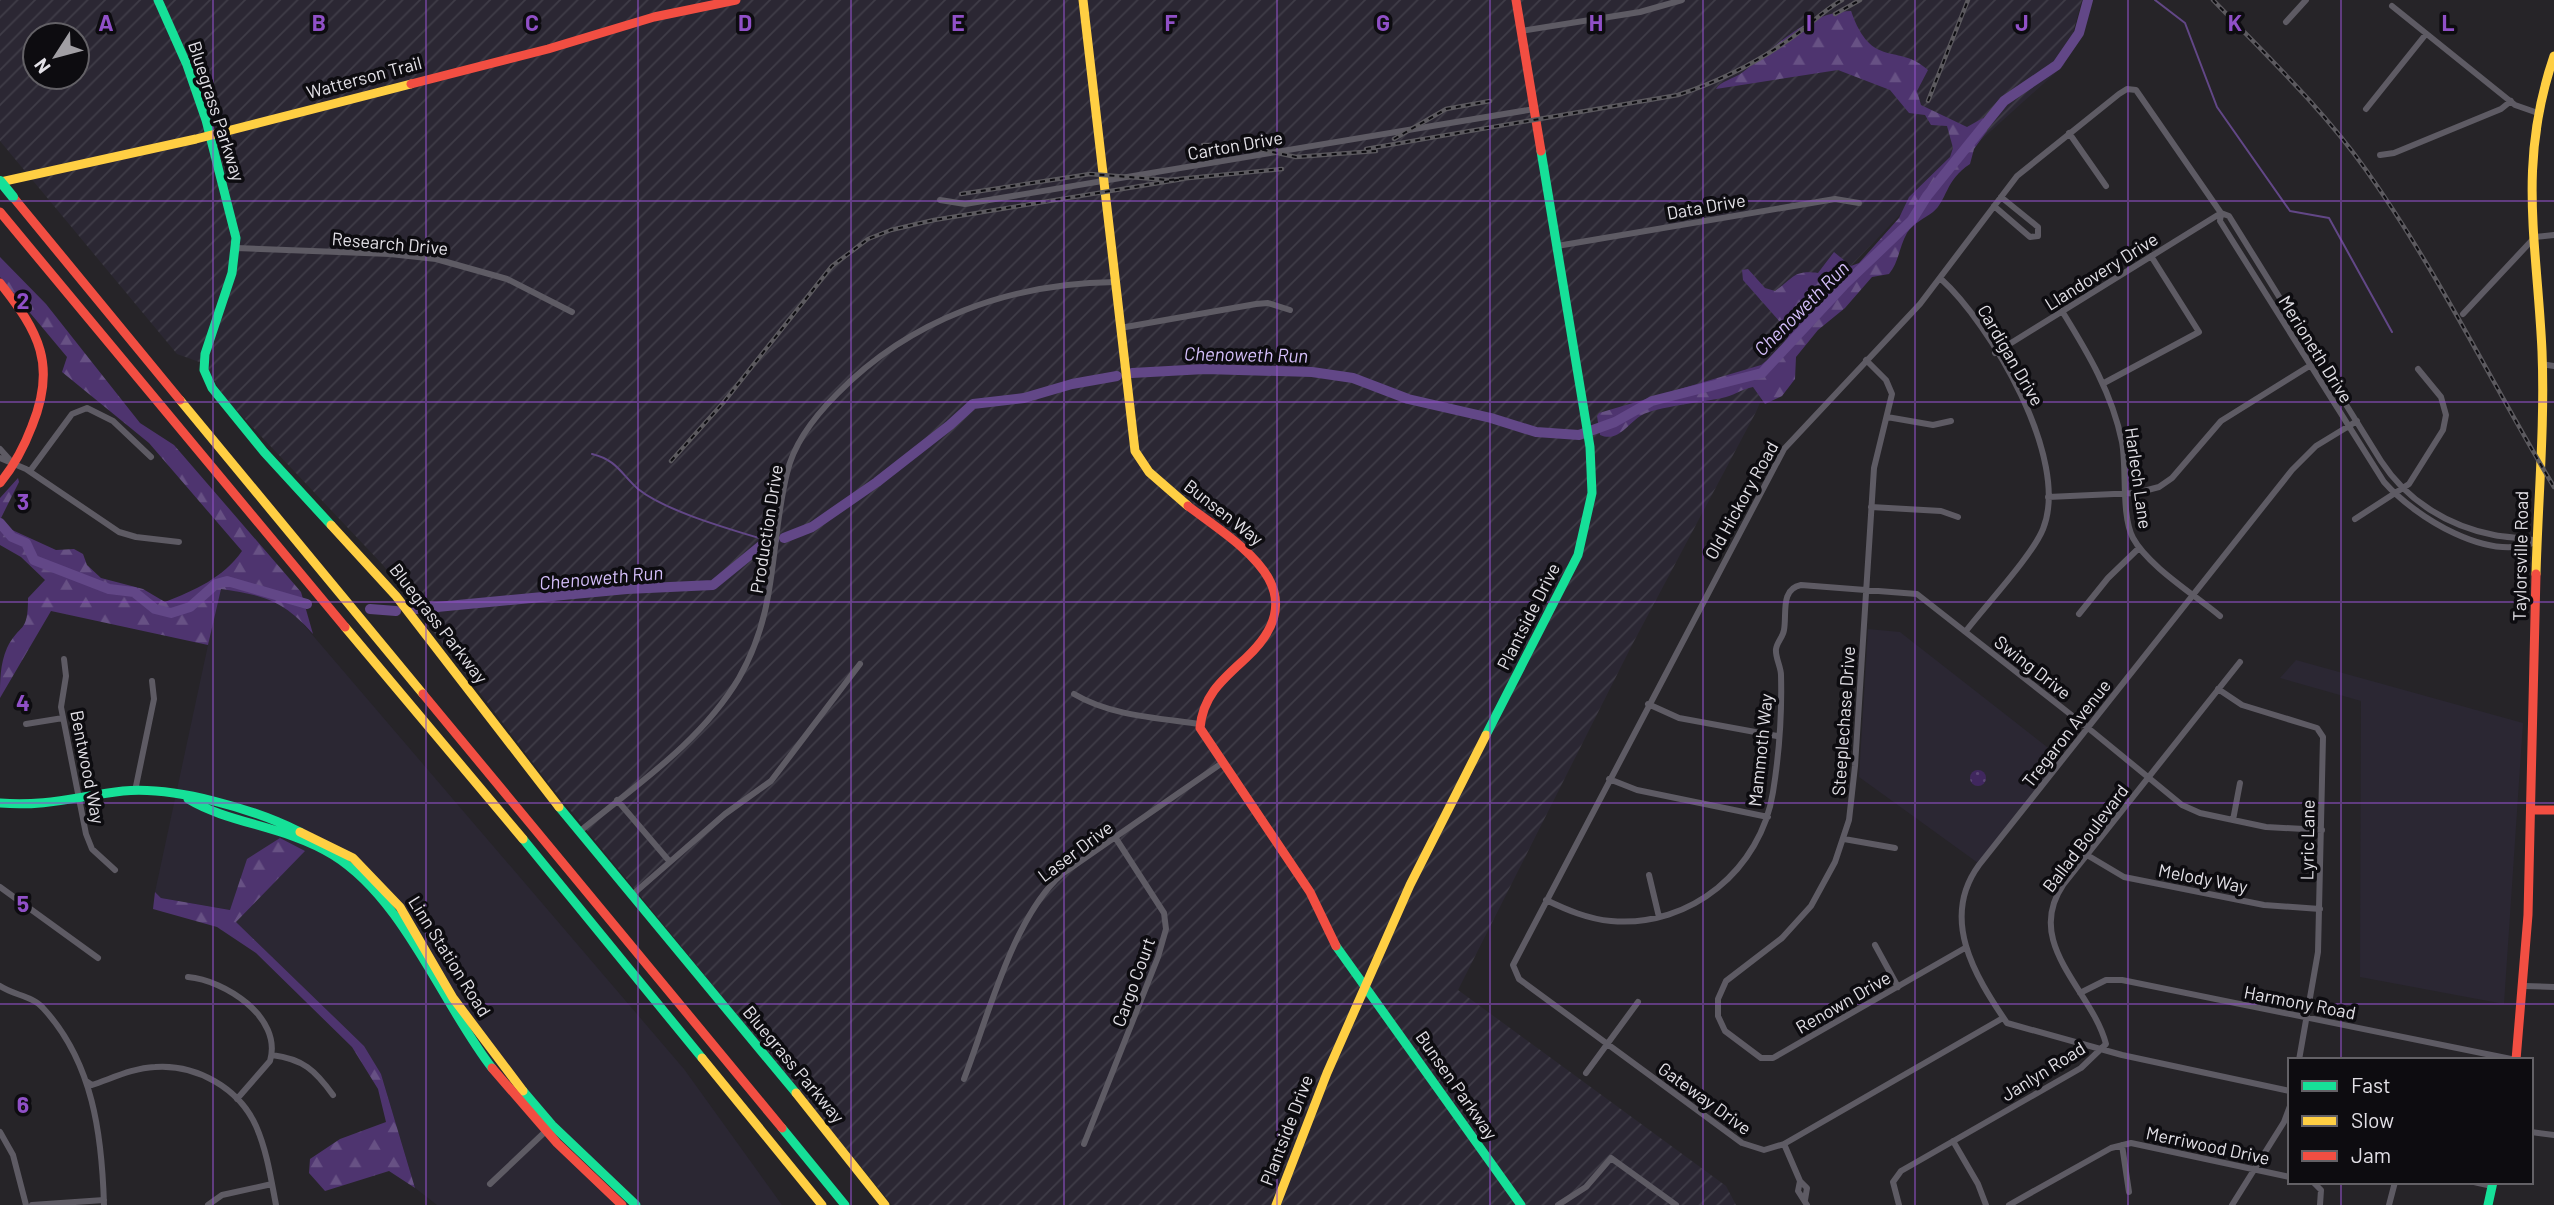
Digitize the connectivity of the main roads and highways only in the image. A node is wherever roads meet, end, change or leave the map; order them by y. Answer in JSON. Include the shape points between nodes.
{"nodes":[{"id":1,"x":158,"y":0,"type":"edge"},
{"id":2,"x":736,"y":0,"type":"edge"},
{"id":3,"x":1083,"y":0,"type":"edge"},
{"id":4,"x":1516,"y":0,"type":"edge"},
{"id":5,"x":2554,"y":56,"type":"edge"},
{"id":6,"x":210,"y":136,"type":"junction"},
{"id":7,"x":0,"y":181,"type":"edge"},
{"id":8,"x":0,"y":212,"type":"edge"},
{"id":9,"x":0,"y":283,"type":"edge"},
{"id":10,"x":0,"y":483,"type":"edge"},
{"id":11,"x":0,"y":803,"type":"edge"},
{"id":12,"x":2531,"y":810,"type":"junction"},
{"id":13,"x":2554,"y":810,"type":"edge"},
{"id":14,"x":1364,"y":985,"type":"junction"},
{"id":15,"x":2516,"y":1058,"type":"edge"},
{"id":16,"x":549,"y":1129,"type":"junction"},
{"id":17,"x":2493,"y":1184,"type":"edge"},
{"id":18,"x":1515,"y":1203,"type":"edge"},
{"id":19,"x":622,"y":1205,"type":"edge"},
{"id":20,"x":636,"y":1205,"type":"edge"},
{"id":21,"x":822,"y":1205,"type":"edge"},
{"id":22,"x":845,"y":1205,"type":"edge"},
{"id":23,"x":885,"y":1205,"type":"edge"},
{"id":24,"x":1276,"y":1205,"type":"edge"},
{"id":25,"x":2487,"y":1205,"type":"edge"}],
"edges":[{"from":1,"to":6,"type":"main road","name":"Bluegrass Parkway","via":[[187,65]]},
{"from":2,"to":6,"type":"main road","name":"Watterson Trail","via":[[668,11],[547,49]]},
{"from":3,"to":14,"type":"main road","name":"Bunsen Way","via":[[1133,444],[1143,466],[1166,489],[1256,558],[1276,592],[1270,631],[1208,696],[1200,724],[1310,892],[1339,952]]},
{"from":4,"to":14,"type":"main road","name":"Plantside Drive","via":[[1585,414],[1592,493],[1578,555]]},
{"from":5,"to":12,"type":"main road","name":"Taylorsville Road","via":[[2535,112],[2529,166],[2541,364]]},
{"from":6,"to":7,"type":"main road","name":"Watterson Trail"},
{"from":6,"to":23,"type":"main road","name":"Bluegrass Parkway","via":[[236,248],[205,354],[204,370],[212,388],[264,452],[401,601],[527,768]]},
{"from":7,"to":22,"type":"main road","bridge":true},
{"from":8,"to":21,"type":"main road","via":[[485,792]]},
{"from":9,"to":10,"type":"main road","via":[[36,330],[46,371],[41,408]]},
{"from":11,"to":16,"type":"main road","name":"Linn Station Road","via":[[32,806],[135,791],[187,798],[201,807],[303,841],[348,865],[393,912],[463,1028]]},
{"from":12,"to":13,"type":"main road"},
{"from":12,"to":15,"type":"main road","name":"Taylorsville Road"},
{"from":14,"to":18,"type":"main road","name":"Bunsen Parkway"},
{"from":14,"to":24,"type":"main road","name":"Plantside Drive"},
{"from":16,"to":19,"type":"main road","name":"Linn Station Road"},
{"from":16,"to":20,"type":"main road","name":"Linn Station Road"},
{"from":17,"to":25,"type":"main road"}]}
